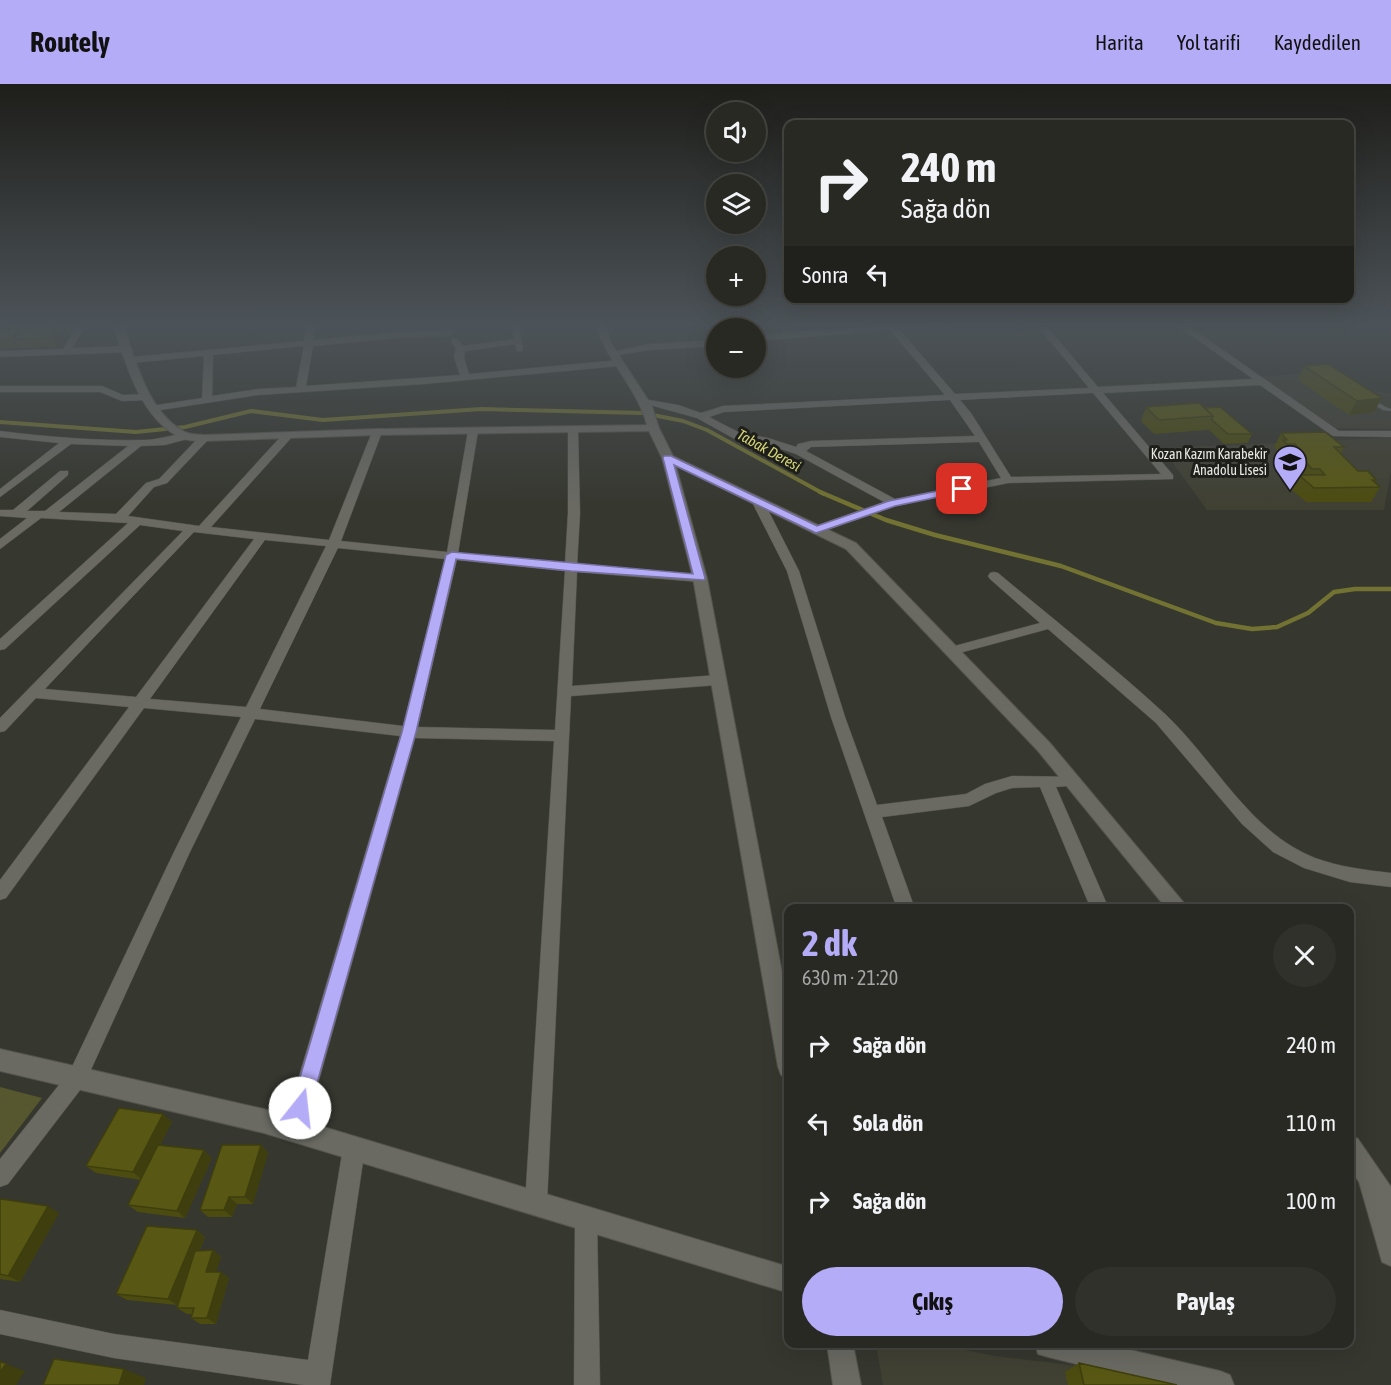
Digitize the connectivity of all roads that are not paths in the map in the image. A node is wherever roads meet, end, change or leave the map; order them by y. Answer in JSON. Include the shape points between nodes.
{"nodes":[{"id":1,"x":142,"y":384,"type":"edge"},
{"id":2,"x":208,"y":384,"type":"edge"},
{"id":3,"x":300,"y":384,"type":"edge"},
{"id":4,"x":380,"y":384,"type":"edge"},
{"id":5,"x":631,"y":384,"type":"edge"},
{"id":6,"x":940,"y":384,"type":"edge"},
{"id":7,"x":1089,"y":384,"type":"edge"},
{"id":8,"x":1224,"y":384,"type":"edge"},
{"id":9,"x":1262,"y":384,"type":"edge"},
{"id":10,"x":0,"y":388,"type":"edge"},
{"id":11,"x":301,"y":390,"type":"junction"},
{"id":12,"x":1094,"y":390,"type":"junction"},
{"id":13,"x":147,"y":397,"type":"junction"},
{"id":14,"x":951,"y":397,"type":"junction"},
{"id":15,"x":1367,"y":398,"type":"edge"},
{"id":16,"x":207,"y":399,"type":"junction"},
{"id":17,"x":154,"y":408,"type":"junction"},
{"id":18,"x":1391,"y":410,"type":"edge"},
{"id":19,"x":649,"y":414,"type":"junction"},
{"id":20,"x":701,"y":416,"type":"junction"},
{"id":21,"x":573,"y":430,"type":"junction"},
{"id":22,"x":473,"y":431,"type":"junction"},
{"id":23,"x":377,"y":432,"type":"junction"},
{"id":24,"x":1391,"y":434,"type":"edge"},
{"id":25,"x":5,"y":435,"type":"edge"},
{"id":26,"x":183,"y":435,"type":"junction"},
{"id":27,"x":288,"y":435,"type":"junction"},
{"id":28,"x":204,"y":438,"type":"junction"},
{"id":29,"x":983,"y":439,"type":"junction"},
{"id":30,"x":68,"y":441,"type":"junction"},
{"id":31,"x":0,"y":443,"type":"edge"},
{"id":32,"x":138,"y":444,"type":"junction"},
{"id":33,"x":800,"y":452,"type":"junction"},
{"id":34,"x":668,"y":458,"type":"junction"},
{"id":35,"x":64,"y":473,"type":"dead end"},
{"id":36,"x":1008,"y":480,"type":"junction"},
{"id":37,"x":0,"y":494,"type":"edge"},
{"id":38,"x":758,"y":502,"type":"junction"},
{"id":39,"x":893,"y":503,"type":"junction"},
{"id":40,"x":0,"y":513,"type":"edge"},
{"id":41,"x":17,"y":513,"type":"junction"},
{"id":42,"x":44,"y":515,"type":"junction"},
{"id":43,"x":119,"y":518,"type":"junction"},
{"id":44,"x":137,"y":520,"type":"junction"},
{"id":45,"x":197,"y":530,"type":"junction"},
{"id":46,"x":816,"y":530,"type":"junction"},
{"id":47,"x":262,"y":536,"type":"junction"},
{"id":48,"x":334,"y":543,"type":"junction"},
{"id":49,"x":0,"y":545,"type":"edge"},
{"id":50,"x":452,"y":555,"type":"junction"},
{"id":51,"x":571,"y":568,"type":"junction"},
{"id":52,"x":994,"y":576,"type":"dead end"},
{"id":53,"x":700,"y":578,"type":"junction"},
{"id":54,"x":1051,"y":624,"type":"junction"},
{"id":55,"x":0,"y":646,"type":"edge"},
{"id":56,"x":952,"y":651,"type":"junction"},
{"id":57,"x":718,"y":680,"type":"junction"},
{"id":58,"x":33,"y":693,"type":"junction"},
{"id":59,"x":564,"y":693,"type":"junction"},
{"id":60,"x":139,"y":704,"type":"junction"},
{"id":61,"x":251,"y":713,"type":"junction"},
{"id":62,"x":0,"y":727,"type":"edge"},
{"id":63,"x":409,"y":732,"type":"junction"},
{"id":64,"x":562,"y":736,"type":"junction"},
{"id":65,"x":1073,"y":781,"type":"junction"},
{"id":66,"x":1046,"y":782,"type":"junction"},
{"id":67,"x":872,"y":812,"type":"junction"},
{"id":68,"x":1391,"y":880,"type":"edge"},
{"id":69,"x":0,"y":892,"type":"edge"},
{"id":70,"x":904,"y":904,"type":"edge"},
{"id":71,"x":1098,"y":904,"type":"edge"},
{"id":72,"x":1175,"y":904,"type":"edge"},
{"id":73,"x":784,"y":1027,"type":"edge"},
{"id":74,"x":0,"y":1060,"type":"edge"},
{"id":75,"x":77,"y":1078,"type":"junction"},
{"id":76,"x":294,"y":1130,"type":"junction"},
{"id":77,"x":354,"y":1148,"type":"junction"},
{"id":78,"x":1354,"y":1152,"type":"edge"},
{"id":79,"x":1369,"y":1174,"type":"junction"},
{"id":80,"x":0,"y":1176,"type":"edge"},
{"id":81,"x":1391,"y":1198,"type":"edge"},
{"id":82,"x":536,"y":1203,"type":"junction"},
{"id":83,"x":1391,"y":1209,"type":"edge"},
{"id":84,"x":586,"y":1218,"type":"junction"},
{"id":85,"x":1391,"y":1253,"type":"edge"},
{"id":86,"x":784,"y":1278,"type":"edge"},
{"id":87,"x":0,"y":1322,"type":"edge"},
{"id":88,"x":841,"y":1348,"type":"edge"},
{"id":89,"x":1068,"y":1348,"type":"edge"},
{"id":90,"x":318,"y":1380,"type":"edge"},
{"id":91,"x":587,"y":1385,"type":"edge"},
{"id":92,"x":847,"y":1385,"type":"edge"},
{"id":93,"x":1220,"y":1385,"type":"edge"}],
"edges":[{"from":1,"to":13,"type":"street"},
{"from":2,"to":16,"type":"street"},
{"from":3,"to":11,"type":"street"},
{"from":4,"to":11,"type":"street"},
{"from":5,"to":19,"type":"street"},
{"from":6,"to":14,"type":"street"},
{"from":7,"to":12,"type":"street"},
{"from":8,"to":12,"type":"street"},
{"from":9,"to":24,"type":"street","via":[[1337,434]]},
{"from":10,"to":13,"type":"street","via":[[102,389],[122,398]]},
{"from":11,"to":16,"type":"street"},
{"from":12,"to":14,"type":"street"},
{"from":12,"to":36,"type":"street","via":[[1169,477]]},
{"from":13,"to":17,"type":"street"},
{"from":14,"to":20,"type":"street","via":[[723,409]]},
{"from":14,"to":29,"type":"street"},
{"from":15,"to":18,"type":"lane"},
{"from":16,"to":17,"type":"street"},
{"from":17,"to":26,"type":"street","via":[[165,424]]},
{"from":19,"to":20,"type":"street","via":[[678,408]]},
{"from":19,"to":21,"type":"street"},
{"from":19,"to":34,"type":"street"},
{"from":20,"to":33,"type":"street","via":[[737,435]]},
{"from":21,"to":22,"type":"street"},
{"from":21,"to":51,"type":"street"},
{"from":22,"to":23,"type":"street"},
{"from":22,"to":50,"type":"street"},
{"from":23,"to":27,"type":"street"},
{"from":23,"to":48,"type":"street"},
{"from":25,"to":30,"type":"street"},
{"from":25,"to":31,"type":"street"},
{"from":26,"to":28,"type":"street"},
{"from":26,"to":32,"type":"street","via":[[169,442]]},
{"from":27,"to":28,"type":"street"},
{"from":27,"to":45,"type":"street"},
{"from":28,"to":43,"type":"street","via":[[163,481],[150,485]]},
{"from":29,"to":33,"type":"street","via":[[811,444],[802,446]]},
{"from":29,"to":36,"type":"street"},
{"from":30,"to":32,"type":"street"},
{"from":30,"to":37,"type":"street"},
{"from":32,"to":42,"type":"street"},
{"from":33,"to":39,"type":"street"},
{"from":34,"to":38,"type":"street"},
{"from":34,"to":53,"type":"street"},
{"from":35,"to":41,"type":"street"},
{"from":36,"to":39,"type":"street"},
{"from":38,"to":46,"type":"street"},
{"from":38,"to":67,"type":"street","via":[[793,572]]},
{"from":39,"to":46,"type":"street"},
{"from":40,"to":41,"type":"street"},
{"from":41,"to":42,"type":"street"},
{"from":42,"to":43,"type":"street"},
{"from":42,"to":49,"type":"street"},
{"from":43,"to":44,"type":"street"},
{"from":44,"to":45,"type":"street"},
{"from":44,"to":55,"type":"street"},
{"from":45,"to":47,"type":"street"},
{"from":45,"to":58,"type":"street"},
{"from":46,"to":56,"type":"street","via":[[850,546]]},
{"from":47,"to":48,"type":"street"},
{"from":47,"to":60,"type":"street"},
{"from":48,"to":50,"type":"street"},
{"from":48,"to":61,"type":"street"},
{"from":50,"to":51,"type":"street"},
{"from":50,"to":63,"type":"street"},
{"from":51,"to":53,"type":"street"},
{"from":51,"to":59,"type":"street"},
{"from":52,"to":54,"type":"street"},
{"from":53,"to":57,"type":"street"},
{"from":54,"to":56,"type":"street"},
{"from":54,"to":68,"type":"street","via":[[1161,719],[1248,819],[1279,847],[1310,863],[1350,875]]},
{"from":56,"to":65,"type":"street"},
{"from":57,"to":59,"type":"street"},
{"from":57,"to":73,"type":"street"},
{"from":58,"to":60,"type":"street"},
{"from":58,"to":62,"type":"street"},
{"from":59,"to":64,"type":"street"},
{"from":60,"to":61,"type":"street"},
{"from":60,"to":69,"type":"street"},
{"from":61,"to":63,"type":"street"},
{"from":61,"to":75,"type":"street"},
{"from":63,"to":64,"type":"street"},
{"from":63,"to":76,"type":"street"},
{"from":64,"to":82,"type":"street"},
{"from":65,"to":66,"type":"street"},
{"from":65,"to":72,"type":"street"},
{"from":66,"to":67,"type":"street","via":[[1012,782],[969,800]]},
{"from":66,"to":71,"type":"street"},
{"from":67,"to":70,"type":"street"},
{"from":74,"to":75,"type":"street"},
{"from":75,"to":76,"type":"street"},
{"from":75,"to":80,"type":"street"},
{"from":76,"to":77,"type":"street"},
{"from":77,"to":82,"type":"street"},
{"from":77,"to":90,"type":"street"},
{"from":78,"to":79,"type":"street"},
{"from":79,"to":81,"type":"street"},
{"from":79,"to":83,"type":"street"},
{"from":79,"to":85,"type":"street"},
{"from":82,"to":84,"type":"street"},
{"from":84,"to":86,"type":"street"},
{"from":84,"to":91,"type":"street"},
{"from":87,"to":90,"type":"street","via":[[114,1346]]},
{"from":88,"to":92,"type":"street"},
{"from":89,"to":93,"type":"street"}]}
